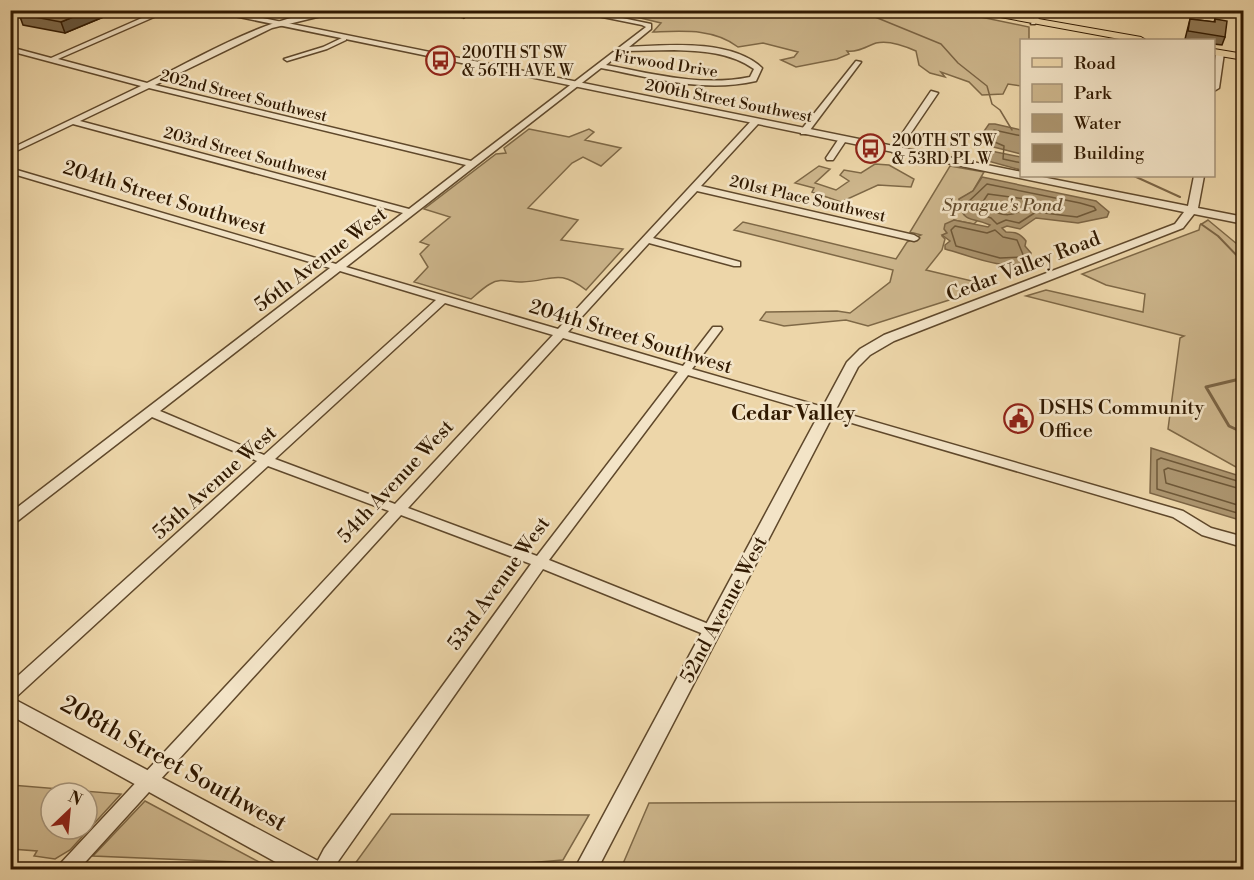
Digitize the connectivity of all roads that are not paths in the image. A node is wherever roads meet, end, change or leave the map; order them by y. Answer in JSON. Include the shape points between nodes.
{"nodes":[{"id":1,"x":167,"y":10,"type":"edge"},
{"id":2,"x":209,"y":10,"type":"edge"},
{"id":3,"x":343,"y":10,"type":"edge"},
{"id":4,"x":572,"y":10,"type":"edge"},
{"id":5,"x":967,"y":10,"type":"edge"},
{"id":6,"x":1041,"y":10,"type":"edge"},
{"id":7,"x":1033,"y":23,"type":"junction"},
{"id":8,"x":296,"y":24,"type":"junction"},
{"id":9,"x":275,"y":25,"type":"junction"},
{"id":10,"x":344,"y":39,"type":"junction"},
{"id":11,"x":1135,"y":39,"type":"edge"},
{"id":12,"x":10,"y":49,"type":"edge"},
{"id":13,"x":622,"y":49,"type":"junction"},
{"id":14,"x":1217,"y":53,"type":"edge"},
{"id":15,"x":1244,"y":57,"type":"edge"},
{"id":16,"x":286,"y":59,"type":"dead end"},
{"id":17,"x":51,"y":60,"type":"junction"},
{"id":18,"x":858,"y":62,"type":"dead end"},
{"id":19,"x":601,"y":66,"type":"junction"},
{"id":20,"x":1215,"y":76,"type":"edge"},
{"id":21,"x":147,"y":85,"type":"junction"},
{"id":22,"x":575,"y":86,"type":"junction"},
{"id":23,"x":934,"y":93,"type":"dead end"},
{"id":24,"x":74,"y":122,"type":"junction"},
{"id":25,"x":755,"y":122,"type":"junction"},
{"id":26,"x":804,"y":132,"type":"junction"},
{"id":27,"x":843,"y":140,"type":"junction"},
{"id":28,"x":895,"y":150,"type":"junction"},
{"id":29,"x":10,"y":152,"type":"edge"},
{"id":30,"x":830,"y":158,"type":"dead end"},
{"id":31,"x":472,"y":164,"type":"junction"},
{"id":32,"x":10,"y":170,"type":"edge"},
{"id":33,"x":1020,"y":176,"type":"edge"},
{"id":34,"x":1026,"y":177,"type":"edge"},
{"id":35,"x":1199,"y":177,"type":"edge"},
{"id":36,"x":696,"y":188,"type":"junction"},
{"id":37,"x":1191,"y":211,"type":"junction"},
{"id":38,"x":411,"y":212,"type":"junction"},
{"id":39,"x":1244,"y":221,"type":"edge"},
{"id":40,"x":914,"y":238,"type":"dead end"},
{"id":41,"x":646,"y":239,"type":"junction"},
{"id":42,"x":737,"y":264,"type":"dead end"},
{"id":43,"x":338,"y":267,"type":"junction"},
{"id":44,"x":443,"y":299,"type":"junction"},
{"id":45,"x":717,"y":329,"type":"dead end"},
{"id":46,"x":560,"y":333,"type":"junction"},
{"id":47,"x":864,"y":352,"type":"joint"},
{"id":48,"x":684,"y":370,"type":"junction"},
{"id":49,"x":152,"y":412,"type":"junction"},
{"id":50,"x":826,"y":412,"type":"junction"},
{"id":51,"x":267,"y":461,"type":"junction"},
{"id":52,"x":398,"y":508,"type":"junction"},
{"id":53,"x":10,"y":520,"type":"edge"},
{"id":54,"x":1239,"y":541,"type":"dead end"},
{"id":55,"x":540,"y":562,"type":"junction"},
{"id":56,"x":711,"y":631,"type":"junction"},
{"id":57,"x":10,"y":693,"type":"edge"},
{"id":58,"x":10,"y":705,"type":"edge"},
{"id":59,"x":149,"y":780,"type":"junction"},
{"id":60,"x":66,"y":870,"type":"edge"},
{"id":61,"x":312,"y":870,"type":"edge"},
{"id":62,"x":322,"y":870,"type":"edge"},
{"id":63,"x":585,"y":870,"type":"edge"}],
"edges":[{"from":1,"to":17,"type":"street"},
{"from":2,"to":9,"type":"street","name":"200th Street Southwest"},
{"from":3,"to":8,"type":"street"},
{"from":4,"to":13,"type":"street","name":"56th Avenue West","via":[[649,25]]},
{"from":5,"to":7,"type":"main road"},
{"from":6,"to":7,"type":"street"},
{"from":7,"to":11,"type":"main road"},
{"from":8,"to":9,"type":"street","name":"200th Street Southwest"},
{"from":8,"to":10,"type":"street","name":"200th Street Southwest"},
{"from":9,"to":21,"type":"street"},
{"from":10,"to":16,"type":"street"},
{"from":10,"to":22,"type":"street","name":"200th Street Southwest"},
{"from":12,"to":17,"type":"street","name":"202nd Street Southwest"},
{"from":13,"to":19,"type":"street","name":"56th Avenue West"},
{"from":13,"to":19,"type":"street","name":"Firwood Drive","via":[[698,48],[753,62],[758,68],[753,80],[710,86]]},
{"from":14,"to":15,"type":"main road"},
{"from":14,"to":20,"type":"street"},
{"from":17,"to":21,"type":"street","name":"202nd Street Southwest"},
{"from":18,"to":26,"type":"street"},
{"from":19,"to":22,"type":"street","name":"56th Avenue West"},
{"from":21,"to":24,"type":"street"},
{"from":21,"to":31,"type":"street","name":"202nd Street Southwest"},
{"from":22,"to":25,"type":"street","name":"200th Street Southwest"},
{"from":22,"to":31,"type":"street","name":"56th Avenue West"},
{"from":23,"to":28,"type":"street"},
{"from":24,"to":29,"type":"street"},
{"from":24,"to":38,"type":"street","name":"203rd Street Southwest"},
{"from":25,"to":26,"type":"street","name":"200th Street Southwest"},
{"from":25,"to":36,"type":"street","name":"54th Avenue West"},
{"from":26,"to":27,"type":"street","name":"200th Street Southwest"},
{"from":27,"to":28,"type":"street","name":"200th Street Southwest"},
{"from":27,"to":30,"type":"street"},
{"from":28,"to":33,"type":"street","name":"200th Street Southwest"},
{"from":31,"to":38,"type":"street","name":"56th Avenue West"},
{"from":32,"to":43,"type":"street","name":"204th Street Southwest"},
{"from":34,"to":37,"type":"street","name":"200th Street Southwest"},
{"from":35,"to":37,"type":"street"},
{"from":36,"to":40,"type":"street","name":"201st Place Southwest"},
{"from":36,"to":41,"type":"street","name":"54th Avenue West"},
{"from":37,"to":39,"type":"street","name":"200th Street Southwest"},
{"from":37,"to":47,"type":"street","name":"Cedar Valley Road","via":[[1179,226],[889,338]]},
{"from":38,"to":43,"type":"street","name":"56th Avenue West"},
{"from":41,"to":42,"type":"street"},
{"from":41,"to":46,"type":"street","name":"54th Avenue West"},
{"from":43,"to":44,"type":"street","name":"204th Street Southwest"},
{"from":43,"to":49,"type":"street","name":"56th Avenue West"},
{"from":44,"to":46,"type":"street","name":"204th Street Southwest"},
{"from":44,"to":51,"type":"street","name":"55th Avenue West"},
{"from":45,"to":48,"type":"street","name":"53rd Avenue West"},
{"from":46,"to":48,"type":"street","name":"204th Street Southwest"},
{"from":46,"to":52,"type":"street","name":"54th Avenue West"},
{"from":47,"to":50,"type":"street","name":"52nd Avenue West","via":[[847,373]]},
{"from":48,"to":50,"type":"street","name":"204th Street Southwest"},
{"from":48,"to":55,"type":"street","name":"53rd Avenue West"},
{"from":49,"to":51,"type":"street"},
{"from":49,"to":53,"type":"street","name":"56th Avenue West"},
{"from":50,"to":54,"type":"street","name":"204th Street Southwest","via":[[1178,514],[1207,532]]},
{"from":50,"to":56,"type":"street","name":"52nd Avenue West"},
{"from":51,"to":52,"type":"street"},
{"from":51,"to":57,"type":"street","name":"55th Avenue West"},
{"from":52,"to":55,"type":"street"},
{"from":52,"to":59,"type":"street","name":"54th Avenue West"},
{"from":55,"to":56,"type":"street"},
{"from":55,"to":62,"type":"street","name":"53rd Avenue West"},
{"from":56,"to":63,"type":"street","name":"52nd Avenue West"},
{"from":58,"to":59,"type":"street","name":"208th Street Southwest"},
{"from":59,"to":60,"type":"street","name":"54th Avenue West"},
{"from":59,"to":61,"type":"street","name":"208th Street Southwest"}]}
